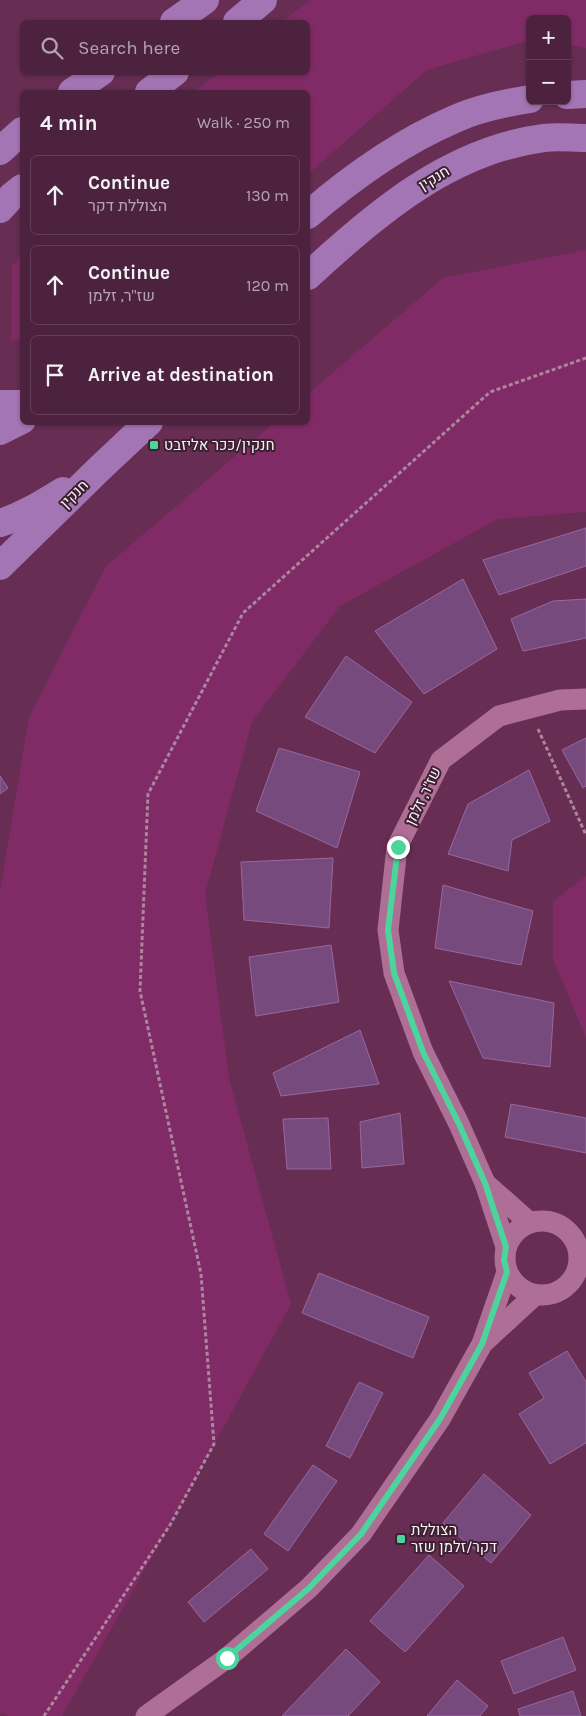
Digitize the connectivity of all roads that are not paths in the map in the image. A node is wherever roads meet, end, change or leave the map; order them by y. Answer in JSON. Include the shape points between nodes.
{"nodes":[{"id":1,"x":205,"y":0,"type":"edge"},
{"id":2,"x":263,"y":0,"type":"edge"},
{"id":3,"x":177,"y":20,"type":"edge"},
{"id":4,"x":239,"y":20,"type":"edge"},
{"id":5,"x":97,"y":75,"type":"edge"},
{"id":6,"x":171,"y":75,"type":"edge"},
{"id":7,"x":75,"y":90,"type":"edge"},
{"id":8,"x":152,"y":90,"type":"edge"},
{"id":9,"x":586,"y":94,"type":"edge"},
{"id":10,"x":571,"y":95,"type":"edge"},
{"id":11,"x":526,"y":100,"type":"edge"},
{"id":12,"x":20,"y":133,"type":"edge"},
{"id":13,"x":586,"y":138,"type":"edge"},
{"id":14,"x":0,"y":150,"type":"edge"},
{"id":15,"x":20,"y":190,"type":"edge"},
{"id":16,"x":0,"y":209,"type":"edge"},
{"id":17,"x":310,"y":214,"type":"edge"},
{"id":18,"x":310,"y":274,"type":"edge"},
{"id":19,"x":0,"y":404,"type":"edge"},
{"id":20,"x":20,"y":404,"type":"edge"},
{"id":21,"x":20,"y":421,"type":"edge"},
{"id":22,"x":146,"y":425,"type":"edge"},
{"id":23,"x":0,"y":430,"type":"edge"},
{"id":24,"x":98,"y":470,"type":"junction"},
{"id":25,"x":0,"y":522,"type":"edge"},
{"id":26,"x":0,"y":566,"type":"edge"},
{"id":27,"x":586,"y":699,"type":"edge"},
{"id":28,"x":485,"y":1183,"type":"junction"},
{"id":29,"x":529,"y":1222,"type":"junction"},
{"id":30,"x":580,"y":1239,"type":"edge"},
{"id":31,"x":506,"y":1247,"type":"junction"},
{"id":32,"x":507,"y":1272,"type":"junction"},
{"id":33,"x":578,"y":1281,"type":"edge"},
{"id":34,"x":535,"y":1294,"type":"junction"},
{"id":35,"x":482,"y":1344,"type":"junction"},
{"id":36,"x":146,"y":1716,"type":"edge"}],
"edges":[{"from":1,"to":3,"type":"main road"},
{"from":2,"to":4,"type":"main road"},
{"from":5,"to":7,"type":"main road"},
{"from":6,"to":8,"type":"main road"},
{"from":9,"to":10,"type":"main road"},
{"from":11,"to":17,"type":"main road","via":[[456,118],[410,141],[363,171]]},
{"from":12,"to":14,"type":"main road"},
{"from":13,"to":18,"type":"main road","name":"חנקין","via":[[535,140],[498,148],[454,166],[394,203]]},
{"from":15,"to":16,"type":"main road"},
{"from":19,"to":20,"type":"main road"},
{"from":21,"to":23,"type":"main road"},
{"from":22,"to":24,"type":"main road","name":"חנקין"},
{"from":24,"to":25,"type":"main road","via":[[36,507]]},
{"from":24,"to":26,"type":"main road","name":"חנקין"},
{"from":27,"to":28,"type":"street","name":"שז\"ר, זלמן","via":[[560,700],[499,716],[441,760],[398,847],[388,930],[394,973],[423,1052]]},
{"from":28,"to":29,"type":"street","name":"שז\"ר, זלמן"},
{"from":28,"to":31,"type":"street","name":"שז\"ר, זלמן"},
{"from":29,"to":30,"type":"street","via":[[554,1222]]},
{"from":29,"to":31,"type":"street","via":[[510,1236]]},
{"from":30,"to":33,"type":"street"},
{"from":31,"to":32,"type":"street","via":[[504,1260]]},
{"from":32,"to":34,"type":"street","via":[[523,1290]]},
{"from":32,"to":35,"type":"street"},
{"from":33,"to":34,"type":"street","via":[[547,1295]]},
{"from":34,"to":35,"type":"street"},
{"from":35,"to":36,"type":"street","via":[[440,1419],[361,1534],[309,1588],[227,1658]]}]}
